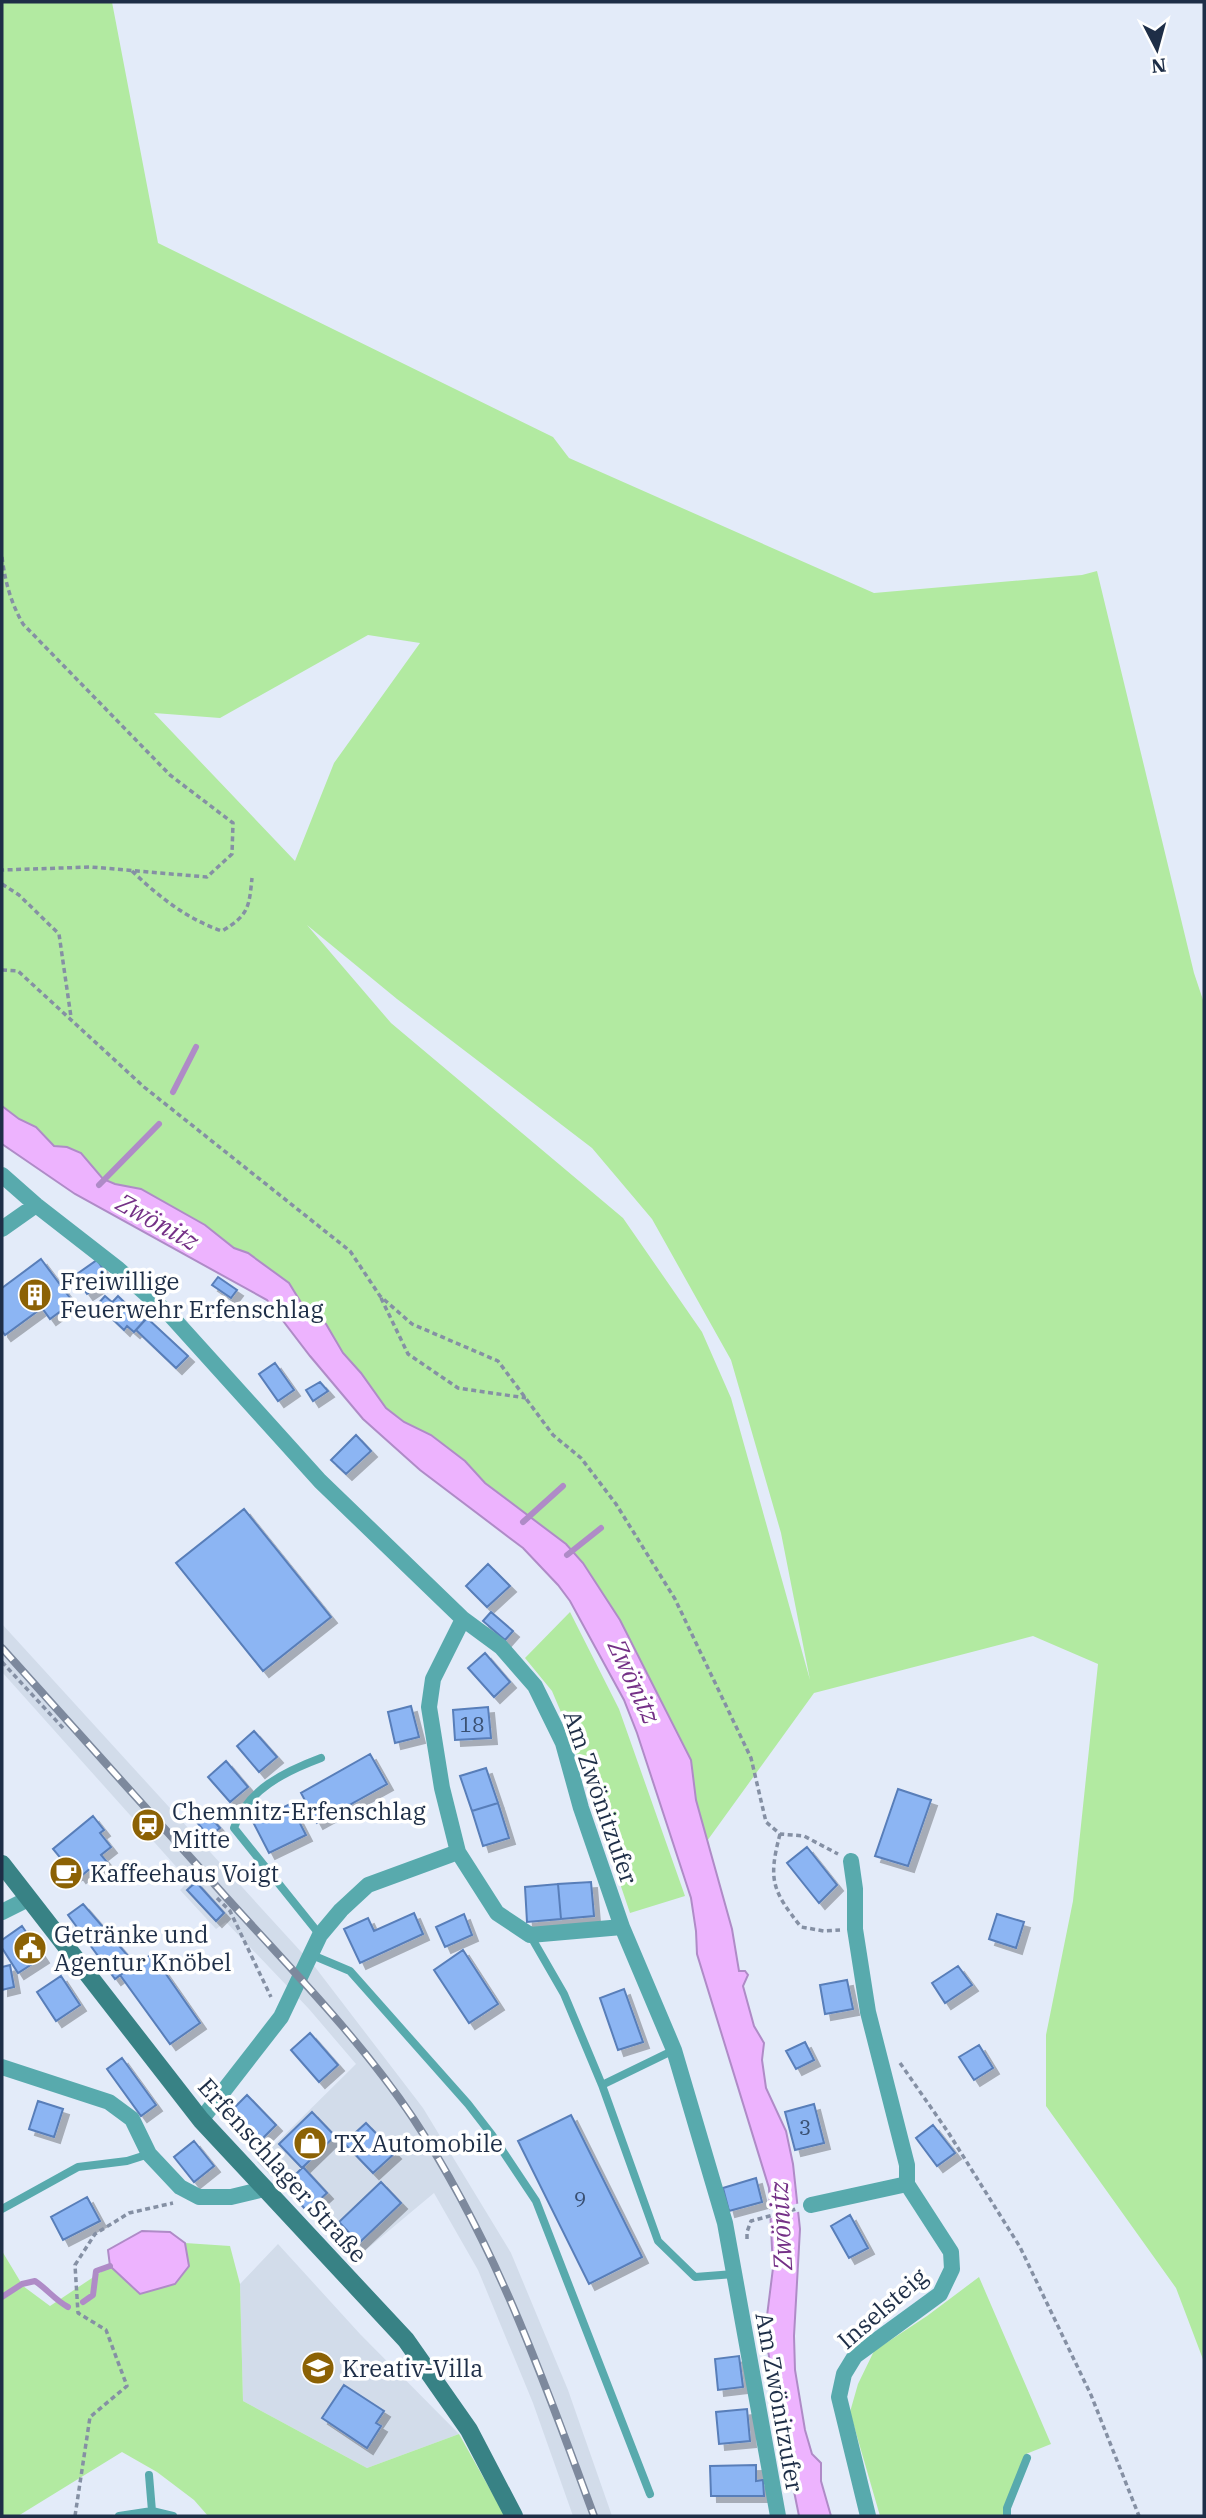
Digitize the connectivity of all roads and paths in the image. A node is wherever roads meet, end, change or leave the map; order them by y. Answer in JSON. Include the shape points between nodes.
{"nodes":[{"id":1,"x":2,"y":557,"type":"edge"},
{"id":2,"x":2,"y":870,"type":"edge"},
{"id":3,"x":131,"y":870,"type":"junction"},
{"id":4,"x":252,"y":878,"type":"dead end"},
{"id":5,"x":2,"y":884,"type":"edge"},
{"id":6,"x":2,"y":970,"type":"edge"},
{"id":7,"x":71,"y":1019,"type":"junction"},
{"id":8,"x":2,"y":1175,"type":"edge"},
{"id":9,"x":36,"y":1205,"type":"junction"},
{"id":10,"x":2,"y":1229,"type":"edge"},
{"id":11,"x":380,"y":1296,"type":"junction"},
{"id":12,"x":526,"y":1398,"type":"junction"},
{"id":13,"x":463,"y":1619,"type":"junction"},
{"id":14,"x":2,"y":1662,"type":"edge"},
{"id":15,"x":63,"y":1728,"type":"dead end"},
{"id":16,"x":321,"y":1758,"type":"dead end"},
{"id":17,"x":780,"y":1834,"type":"junction"},
{"id":18,"x":458,"y":1852,"type":"junction"},
{"id":19,"x":851,"y":1861,"type":"joint"},
{"id":20,"x":2,"y":1864,"type":"edge"},
{"id":21,"x":217,"y":1898,"type":"dead end"},
{"id":22,"x":28,"y":1899,"type":"junction"},
{"id":23,"x":2,"y":1912,"type":"edge"},
{"id":24,"x":622,"y":1927,"type":"junction"},
{"id":25,"x":855,"y":1929,"type":"junction"},
{"id":26,"x":320,"y":1935,"type":"junction"},
{"id":27,"x":530,"y":1935,"type":"junction"},
{"id":28,"x":312,"y":1955,"type":"junction"},
{"id":29,"x":281,"y":2017,"type":"junction"},
{"id":30,"x":674,"y":2050,"type":"junction"},
{"id":31,"x":898,"y":2058,"type":"dead end"},
{"id":32,"x":2,"y":2067,"type":"edge"},
{"id":33,"x":602,"y":2085,"type":"junction"},
{"id":34,"x":201,"y":2120,"type":"junction"},
{"id":35,"x":149,"y":2154,"type":"junction"},
{"id":36,"x":907,"y":2184,"type":"junction"},
{"id":37,"x":264,"y":2189,"type":"junction"},
{"id":38,"x":199,"y":2197,"type":"junction"},
{"id":39,"x":811,"y":2206,"type":"joint"},
{"id":40,"x":2,"y":2209,"type":"edge"},
{"id":41,"x":764,"y":2216,"type":"dead end"},
{"id":42,"x":734,"y":2274,"type":"junction"},
{"id":43,"x":1027,"y":2458,"type":"dead end"},
{"id":44,"x":149,"y":2475,"type":"dead end"},
{"id":45,"x":650,"y":2494,"type":"dead end"},
{"id":46,"x":152,"y":2511,"type":"junction"},
{"id":47,"x":75,"y":2516,"type":"edge"},
{"id":48,"x":119,"y":2516,"type":"edge"},
{"id":49,"x":173,"y":2516,"type":"edge"},
{"id":50,"x":514,"y":2516,"type":"edge"},
{"id":51,"x":778,"y":2516,"type":"edge"},
{"id":52,"x":868,"y":2516,"type":"edge"},
{"id":53,"x":1007,"y":2516,"type":"edge"},
{"id":54,"x":1139,"y":2516,"type":"edge"}],
"edges":[{"from":1,"to":3,"type":"path","via":[[13,607],[23,624],[170,775],[233,823],[232,854],[207,877]]},
{"from":2,"to":3,"type":"path"},
{"from":3,"to":4,"type":"path","via":[[197,922],[222,930],[236,923],[249,907]]},
{"from":5,"to":7,"type":"path","via":[[19,894],[59,934]]},
{"from":6,"to":7,"type":"path","via":[[18,971]]},
{"from":7,"to":11,"type":"path","via":[[144,1087],[350,1251]]},
{"from":8,"to":9,"type":"street","name":"Am Zwönitzufer"},
{"from":9,"to":10,"type":"street"},
{"from":9,"to":13,"type":"street","name":"Am Zwönitzufer","via":[[172,1316],[320,1481]]},
{"from":11,"to":12,"type":"path","via":[[412,1324],[498,1361]]},
{"from":11,"to":12,"type":"path","via":[[408,1354],[458,1388]]},
{"from":12,"to":17,"type":"path","via":[[553,1435],[581,1458],[609,1495],[675,1599],[751,1758],[766,1822]]},
{"from":13,"to":18,"type":"street","via":[[433,1679],[429,1707]]},
{"from":13,"to":24,"type":"street","name":"Am Zwönitzufer","via":[[501,1647],[535,1686],[563,1743]]},
{"from":14,"to":15,"type":"path"},
{"from":16,"to":26,"type":"lane","via":[[289,1770],[261,1789],[238,1813],[234,1828]]},
{"from":17,"to":19,"type":"path","via":[[804,1836]]},
{"from":17,"to":25,"type":"path","via":[[773,1861],[776,1892],[801,1927]]},
{"from":18,"to":26,"type":"street","via":[[368,1885]]},
{"from":18,"to":27,"type":"street","via":[[497,1913]]},
{"from":19,"to":25,"type":"street","name":"Inselsteig"},
{"from":20,"to":22,"type":"main road","name":"Erfenschlager Straße"},
{"from":21,"to":29,"type":"path","via":[[230,1911]]},
{"from":22,"to":23,"type":"street"},
{"from":22,"to":34,"type":"main road","name":"Erfenschlager Straße"},
{"from":24,"to":27,"type":"street"},
{"from":24,"to":30,"type":"street","name":"Am Zwönitzufer"},
{"from":25,"to":36,"type":"street","name":"Inselsteig","via":[[868,2012],[907,2165]]},
{"from":26,"to":28,"type":"street"},
{"from":27,"to":33,"type":"lane","via":[[564,1994]]},
{"from":28,"to":29,"type":"street"},
{"from":28,"to":45,"type":"lane","via":[[349,1971],[468,2104],[536,2201]]},
{"from":29,"to":34,"type":"street"},
{"from":30,"to":33,"type":"lane"},
{"from":30,"to":42,"type":"street","name":"Am Zwönitzufer","via":[[725,2223]]},
{"from":31,"to":54,"type":"path","via":[[1020,2246],[1091,2395]]},
{"from":32,"to":35,"type":"street","via":[[109,2102],[132,2119]]},
{"from":33,"to":42,"type":"lane","via":[[658,2241],[695,2277]]},
{"from":34,"to":37,"type":"main road","name":"Erfenschlager Straße"},
{"from":35,"to":38,"type":"street","via":[[180,2187]]},
{"from":35,"to":40,"type":"lane","via":[[78,2167]]},
{"from":36,"to":39,"type":"street"},
{"from":36,"to":52,"type":"street","name":"Inselsteig","via":[[951,2252],[952,2269],[940,2294],[855,2356],[844,2374],[839,2397]]},
{"from":37,"to":38,"type":"street","via":[[232,2197]]},
{"from":37,"to":50,"type":"main road","name":"Erfenschlager Straße","via":[[406,2340],[469,2430]]},
{"from":38,"to":47,"type":"path","via":[[129,2213],[95,2234],[75,2265],[78,2314],[106,2330],[127,2386],[90,2417]]},
{"from":39,"to":41,"type":"path"},
{"from":42,"to":51,"type":"street","name":"Am Zwönitzufer"},
{"from":43,"to":53,"type":"lane"},
{"from":44,"to":46,"type":"lane"},
{"from":46,"to":48,"type":"lane"},
{"from":46,"to":49,"type":"lane"}]}
